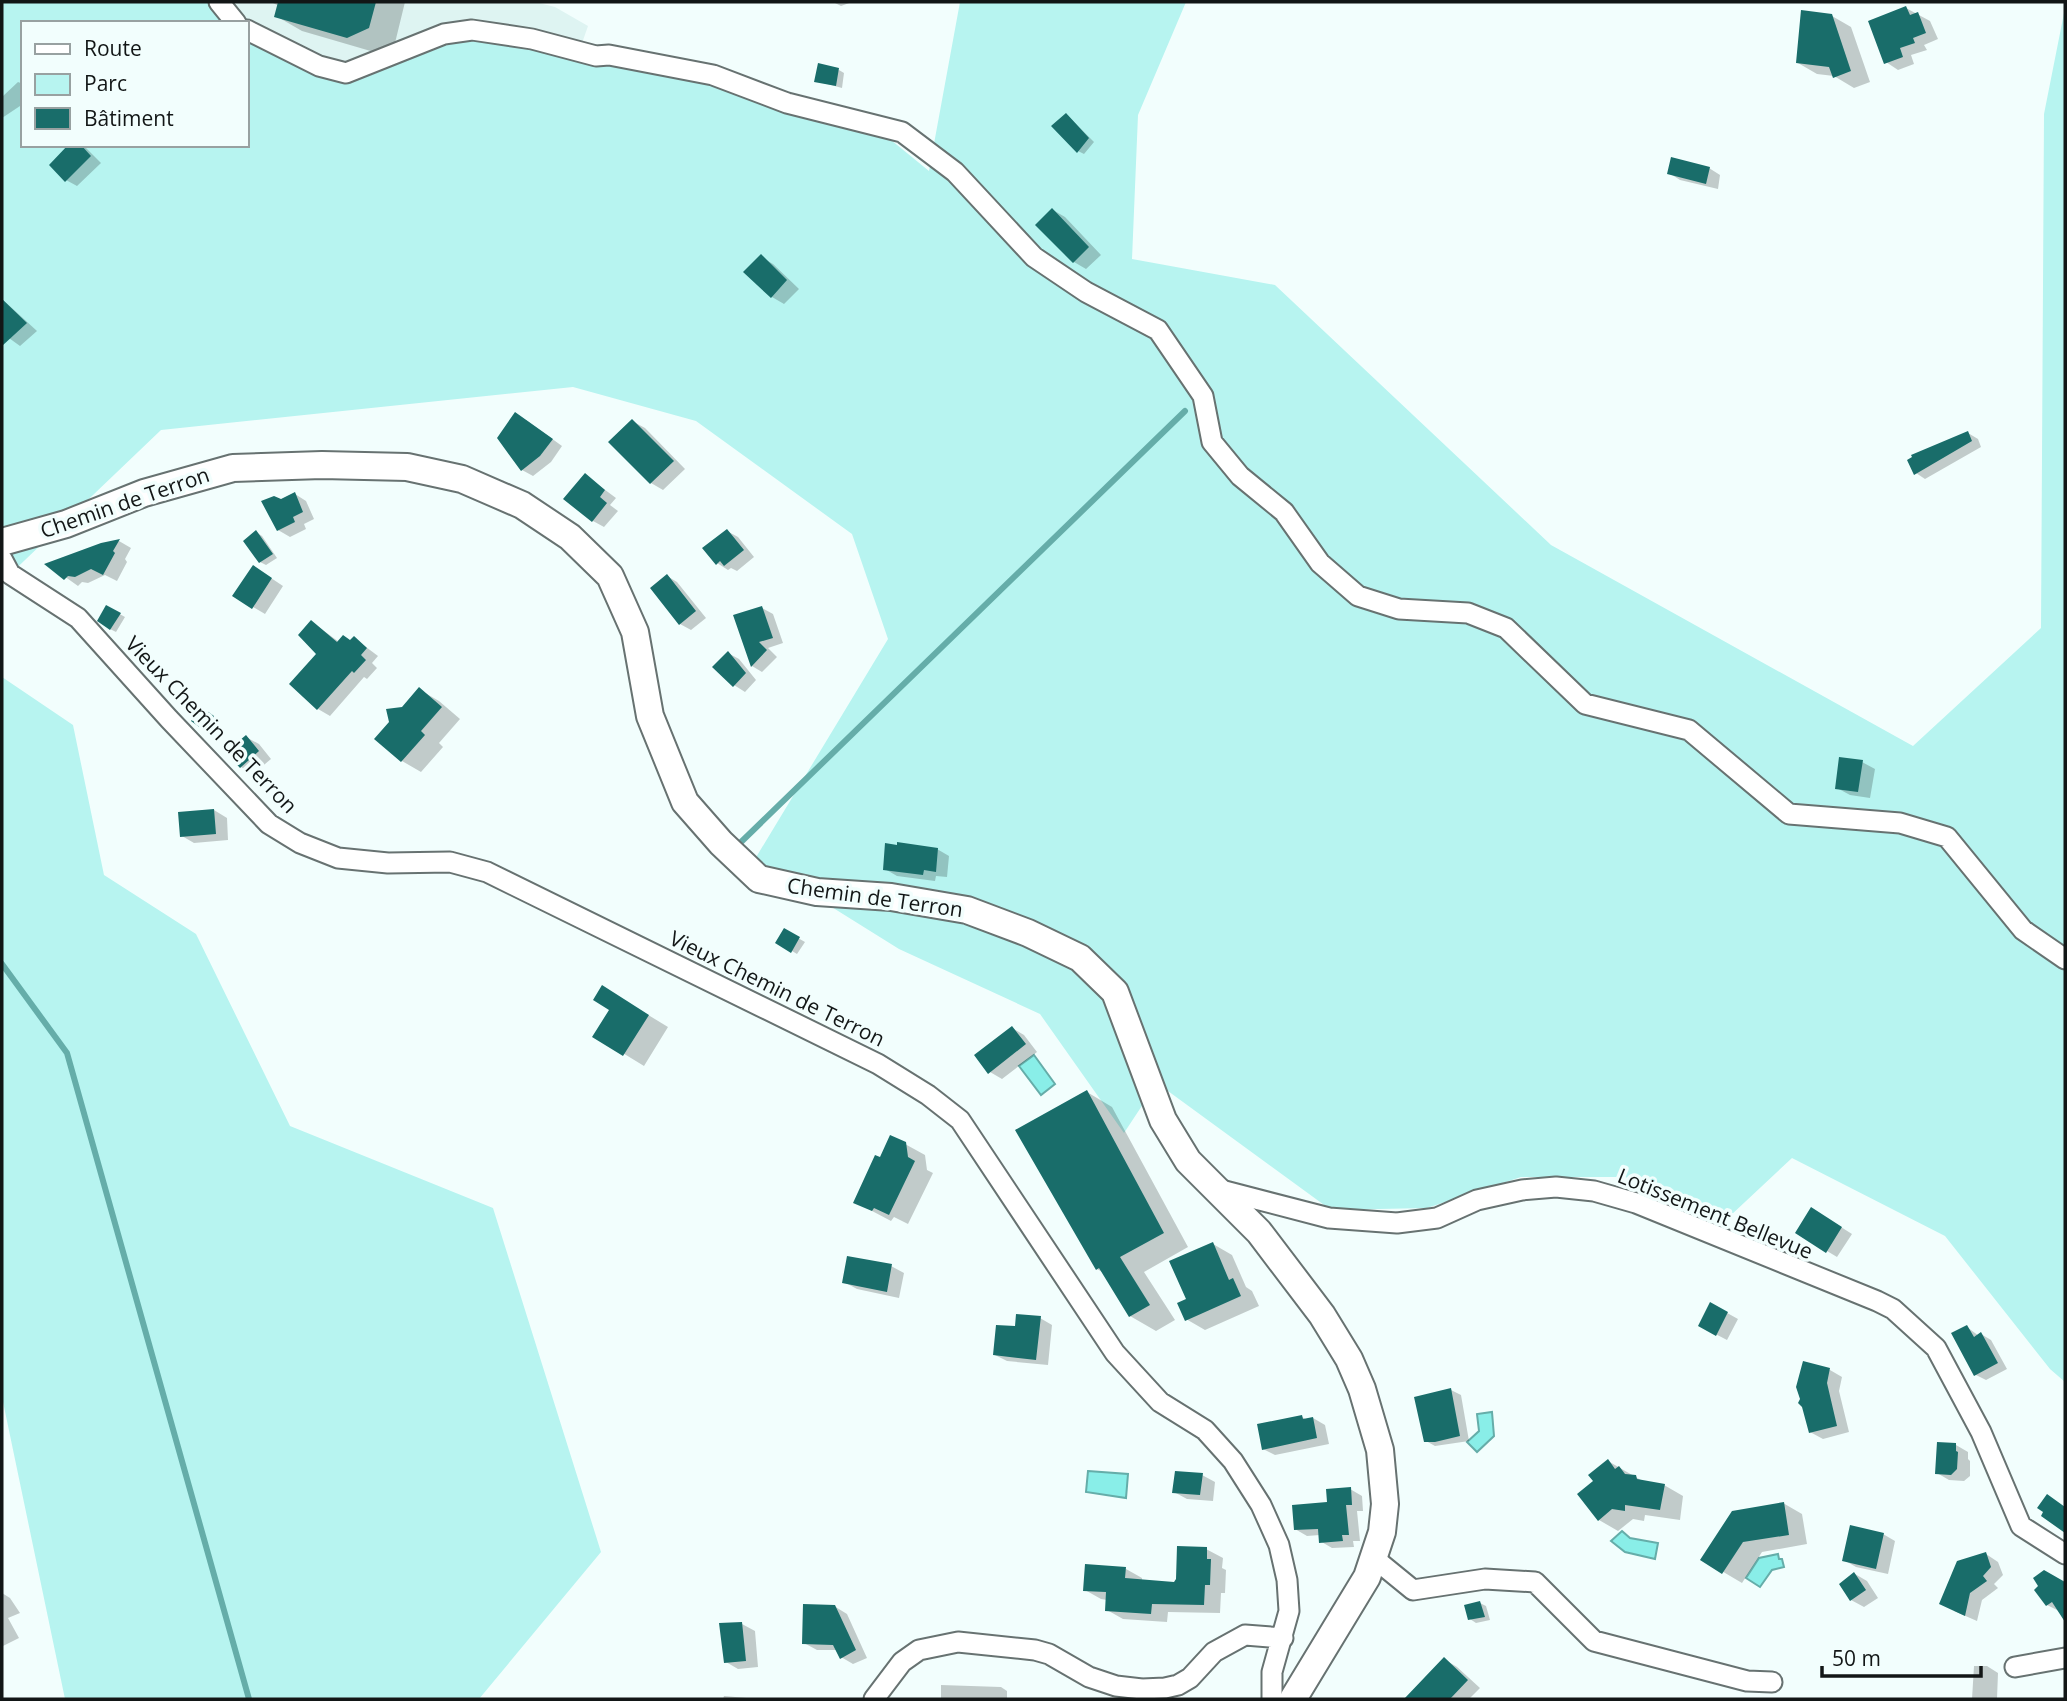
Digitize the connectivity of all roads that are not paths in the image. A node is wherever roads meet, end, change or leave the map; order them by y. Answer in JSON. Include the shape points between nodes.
{"nodes":[{"id":1,"x":219,"y":2,"type":"edge"},
{"id":2,"x":234,"y":21,"type":"edge"},
{"id":3,"x":248,"y":30,"type":"edge"},
{"id":4,"x":2,"y":542,"type":"edge"},
{"id":5,"x":2,"y":559,"type":"edge"},
{"id":6,"x":2065,"y":959,"type":"edge"},
{"id":7,"x":1216,"y":1189,"type":"junction"},
{"id":8,"x":2065,"y":1554,"type":"edge"},
{"id":9,"x":1375,"y":1559,"type":"junction"},
{"id":10,"x":1283,"y":1638,"type":"junction"},
{"id":11,"x":2065,"y":1658,"type":"edge"},
{"id":12,"x":2015,"y":1667,"type":"dead end"},
{"id":13,"x":1772,"y":1682,"type":"dead end"},
{"id":14,"x":874,"y":1699,"type":"edge"},
{"id":15,"x":1272,"y":1699,"type":"edge"},
{"id":16,"x":1293,"y":1699,"type":"edge"}],
"edges":[{"from":1,"to":2,"type":"street"},
{"from":3,"to":6,"type":"street","via":[[319,66],[346,73],[444,34],[499,32],[596,56],[713,75],[787,103],[902,132],[955,172],[1034,257],[1086,292],[1158,330],[1203,396],[1212,442],[1240,476],[1284,512],[1320,563],[1357,596],[1399,609],[1468,613],[1506,628],[1584,704],[1689,730],[1789,814],[1900,822],[1947,837],[2023,929]]},
{"from":4,"to":7,"type":"street","name":"Chemin de Terron","via":[[66,524],[144,492],[233,468],[407,467],[462,479],[522,505],[570,537],[610,576],[635,632],[650,716],[685,803],[721,843],[759,879],[817,892],[891,897],[967,910],[1080,958],[1115,992],[1163,1120],[1188,1161]]},
{"from":5,"to":10,"type":"street","name":"Vieux Chemin de Terron","via":[[10,574],[78,618],[269,824],[300,843],[338,858],[450,862],[487,872],[878,1064],[960,1120],[1115,1353],[1160,1402],[1205,1430],[1233,1461],[1261,1505],[1279,1545],[1287,1580],[1289,1611]]},
{"from":7,"to":8,"type":"street","name":"Lotissement Bellevue","via":[[1329,1218],[1397,1223],[1437,1218],[1477,1200],[1522,1189],[1594,1191],[1636,1203],[1877,1301],[1893,1309],[1936,1348],[1981,1433],[2021,1526]]},
{"from":7,"to":9,"type":"street","name":"Chemin de Terron","via":[[1259,1232],[1322,1315],[1353,1369],[1372,1420],[1382,1466],[1385,1504]]},
{"from":9,"to":13,"type":"street","via":[[1413,1590],[1485,1579],[1535,1582],[1594,1641],[1746,1681]]},
{"from":9,"to":16,"type":"street","name":"Chemin de Terron"},
{"from":10,"to":14,"type":"street","via":[[1245,1635],[1214,1652],[1178,1685],[1142,1689],[1089,1677],[1035,1650],[958,1642],[919,1650],[902,1662]]},
{"from":10,"to":15,"type":"street","name":"Vieux Chemin de Terron","via":[[1272,1672]]},
{"from":11,"to":12,"type":"street"}]}
